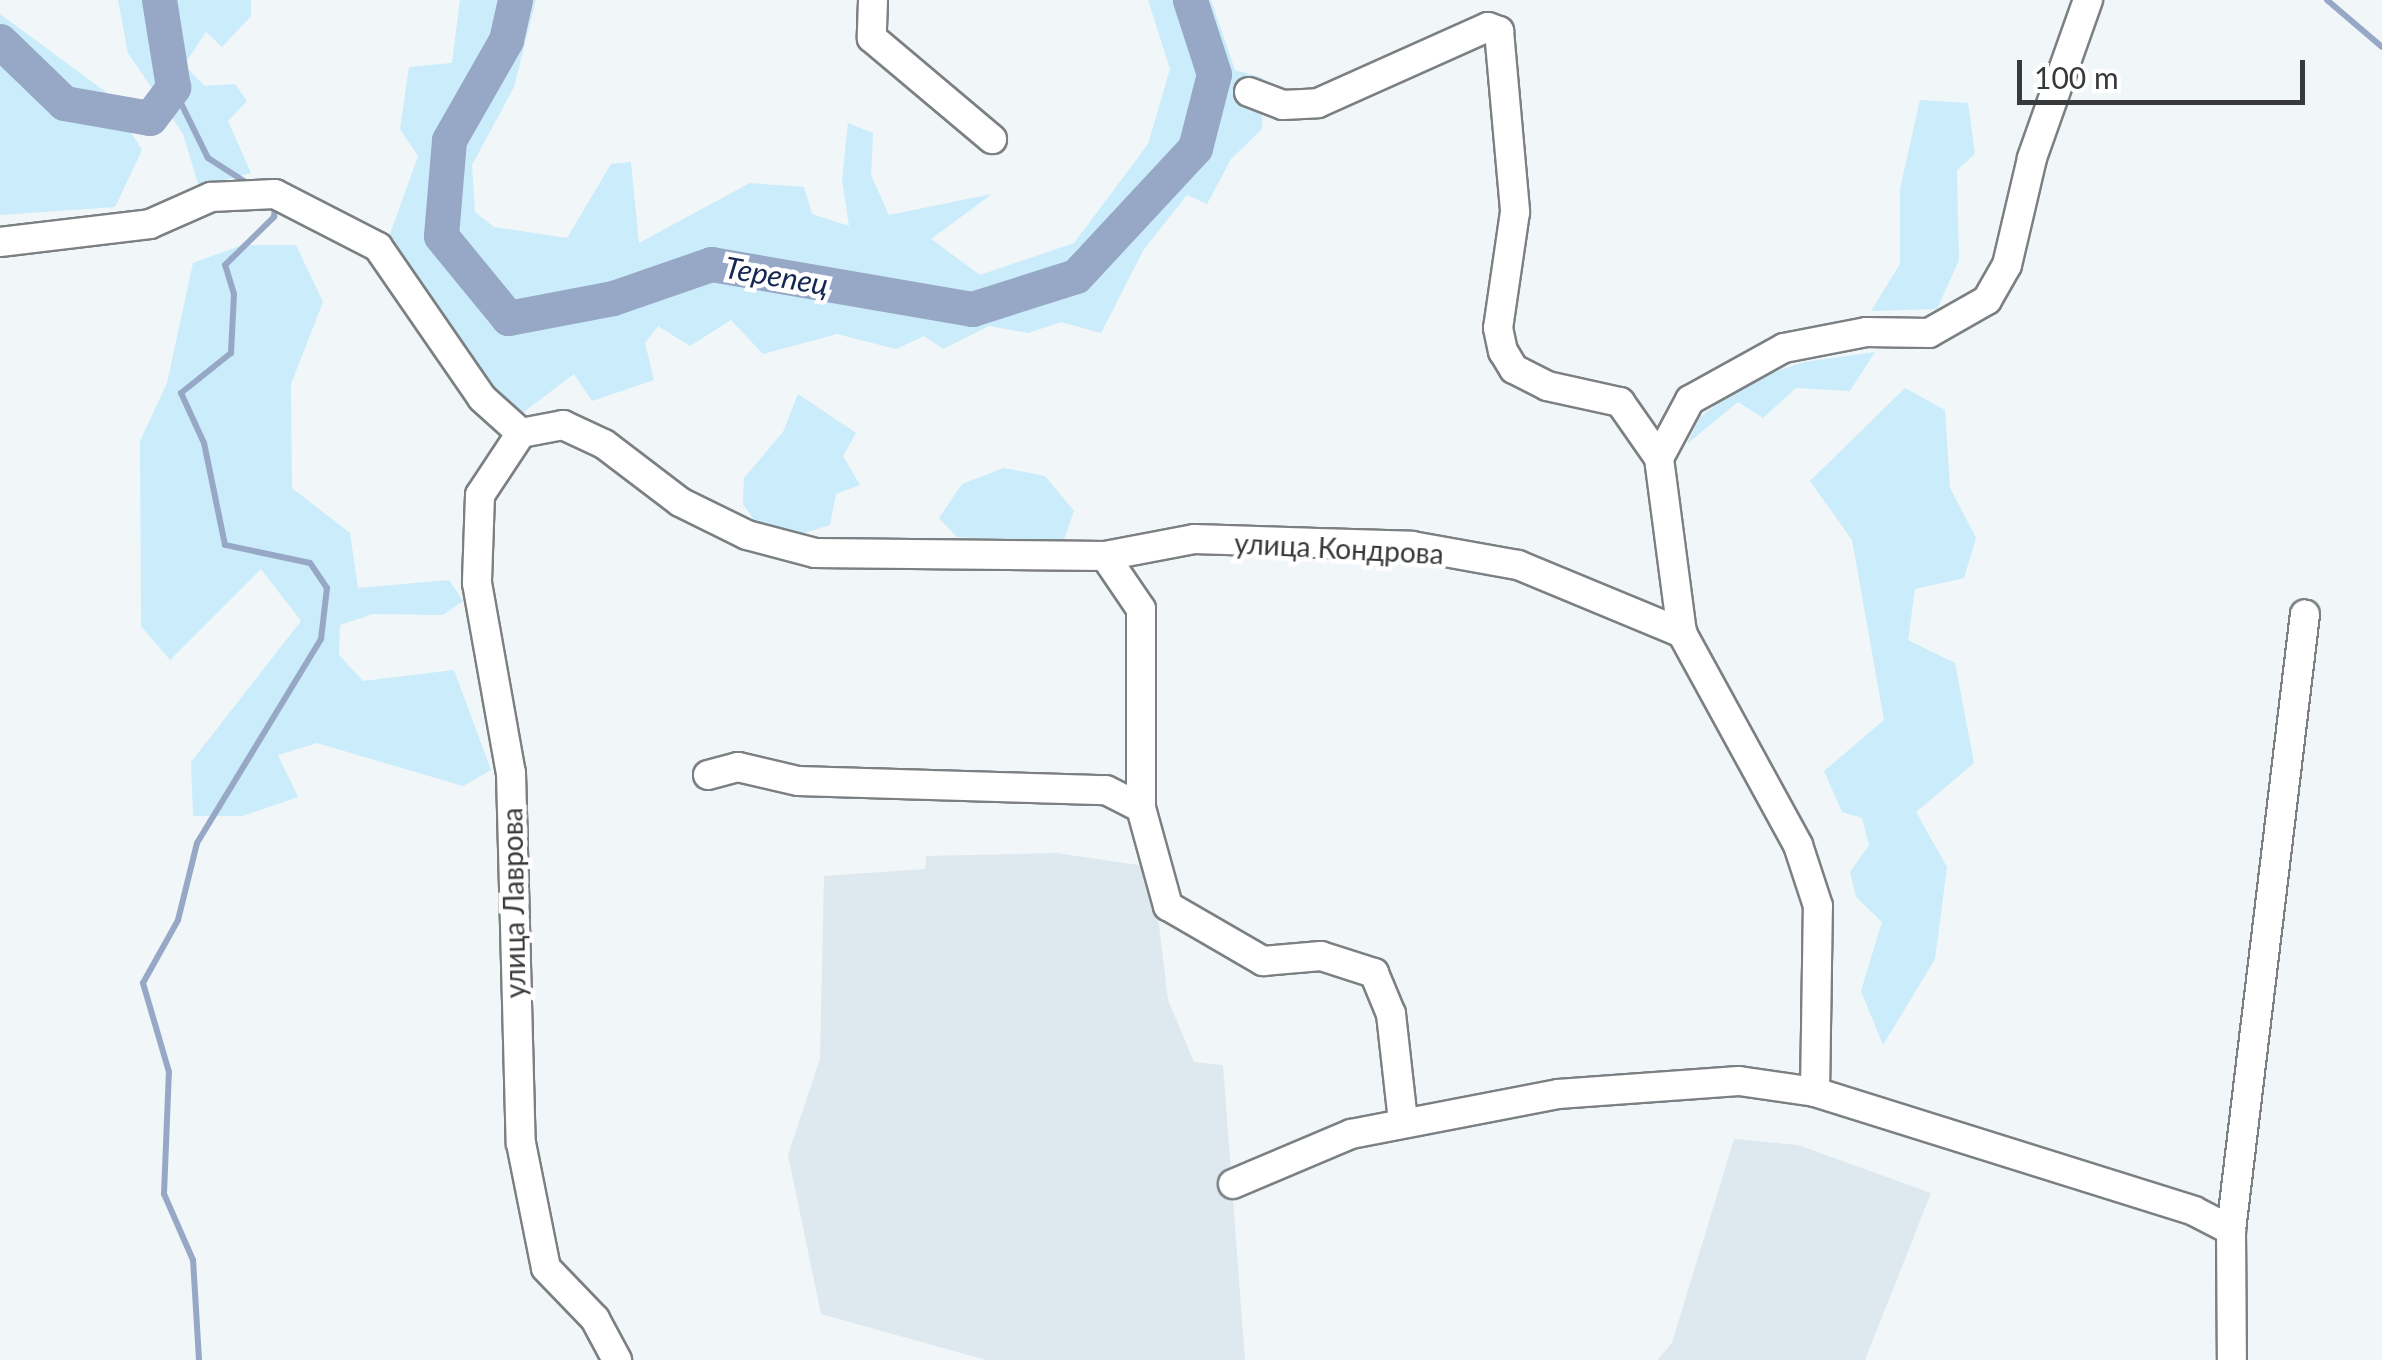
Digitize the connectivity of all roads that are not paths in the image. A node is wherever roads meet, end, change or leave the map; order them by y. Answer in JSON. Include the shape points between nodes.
{"nodes":[{"id":1,"x":873,"y":0,"type":"edge"},
{"id":2,"x":2088,"y":0,"type":"edge"},
{"id":3,"x":1248,"y":92,"type":"dead end"},
{"id":4,"x":992,"y":140,"type":"dead end"},
{"id":5,"x":0,"y":242,"type":"edge"},
{"id":6,"x":521,"y":433,"type":"junction"},
{"id":7,"x":1659,"y":458,"type":"junction"},
{"id":8,"x":1105,"y":556,"type":"junction"},
{"id":9,"x":2305,"y":614,"type":"dead end"},
{"id":10,"x":1682,"y":634,"type":"junction"},
{"id":11,"x":708,"y":775,"type":"dead end"},
{"id":12,"x":1141,"y":808,"type":"junction"},
{"id":13,"x":1816,"y":1092,"type":"junction"},
{"id":14,"x":1403,"y":1121,"type":"junction"},
{"id":15,"x":1233,"y":1184,"type":"dead end"},
{"id":16,"x":2231,"y":1230,"type":"junction"},
{"id":17,"x":617,"y":1360,"type":"edge"},
{"id":18,"x":2232,"y":1360,"type":"edge"}],
"edges":[{"from":1,"to":4,"type":"street","via":[[872,38]]},
{"from":2,"to":7,"type":"street","via":[[2032,158],[2006,265],[1987,300],[1929,334],[1866,332],[1784,348],[1690,400]]},
{"from":3,"to":7,"type":"street","via":[[1283,104],[1318,102],[1488,27],[1499,31],[1515,212],[1498,328],[1502,351],[1514,369],[1547,386],[1620,402]]},
{"from":5,"to":6,"type":"street","via":[[150,224],[211,197],[275,194],[378,247],[482,398]]},
{"from":6,"to":8,"type":"street","name":"улица Кондрова","via":[[563,425],[604,444],[680,502],[746,535],[815,553]]},
{"from":6,"to":17,"type":"street","name":"улица Лаврова","via":[[480,495],[476,583],[511,773],[521,1143],[546,1268],[594,1319]]},
{"from":7,"to":10,"type":"street"},
{"from":8,"to":10,"type":"street","name":"улица Кондрова","via":[[1194,539],[1412,546],[1518,565]]},
{"from":8,"to":12,"type":"street","via":[[1141,609]]},
{"from":9,"to":16,"type":"street"},
{"from":10,"to":13,"type":"street","via":[[1798,845],[1818,906]]},
{"from":11,"to":12,"type":"street","via":[[738,767],[798,781],[1106,790]]},
{"from":12,"to":14,"type":"street","via":[[1168,906],[1263,961],[1321,956],[1374,974],[1391,1014]]},
{"from":13,"to":14,"type":"street","via":[[1740,1081],[1558,1094]]},
{"from":13,"to":16,"type":"street","via":[[2194,1211]]},
{"from":14,"to":15,"type":"street"},
{"from":16,"to":18,"type":"street"}]}
